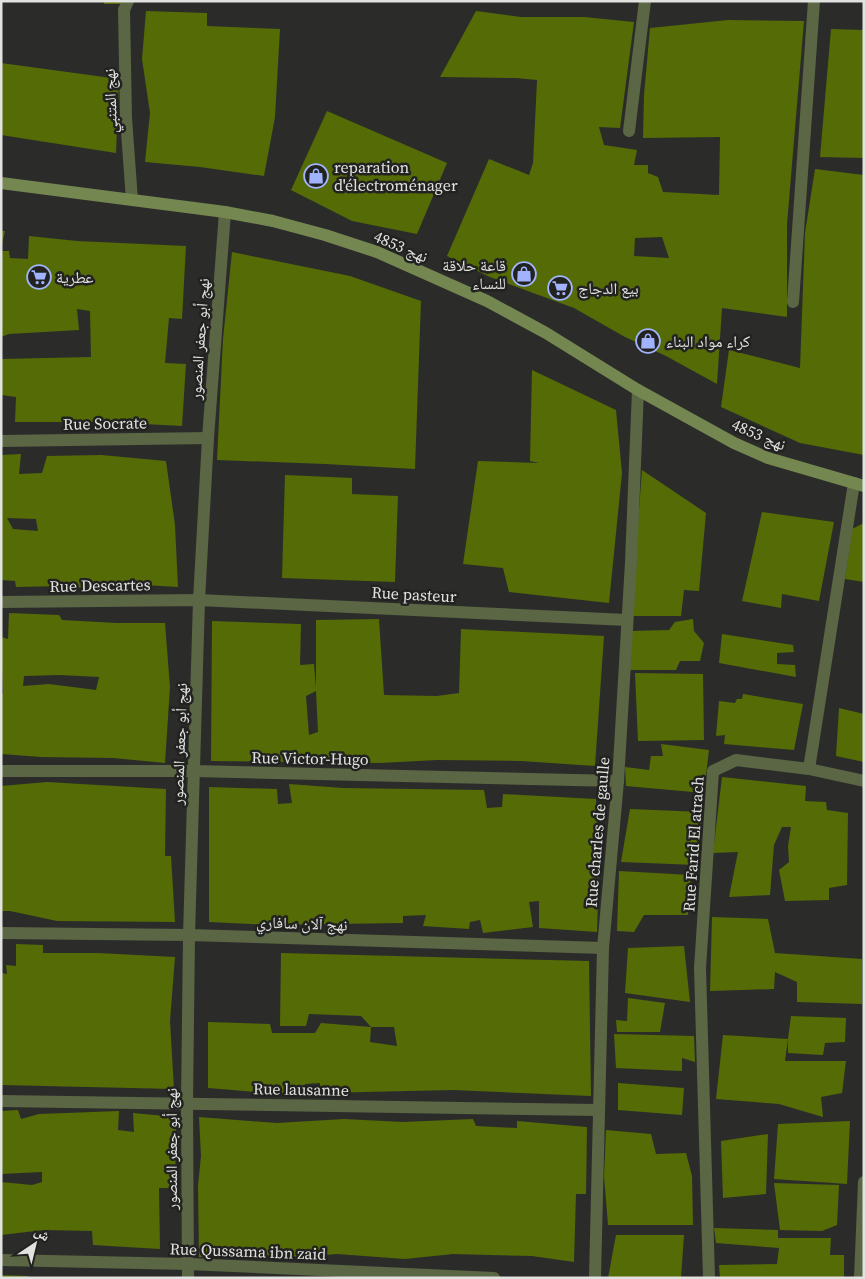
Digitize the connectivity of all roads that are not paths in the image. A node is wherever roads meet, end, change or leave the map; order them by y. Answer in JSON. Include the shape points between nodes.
{"nodes":[{"id":1,"x":128,"y":1,"type":"edge"},
{"id":2,"x":645,"y":1,"type":"edge"},
{"id":3,"x":814,"y":1,"type":"edge"},
{"id":4,"x":629,"y":131,"type":"dead end"},
{"id":5,"x":1,"y":183,"type":"edge"},
{"id":6,"x":132,"y":200,"type":"junction"},
{"id":7,"x":225,"y":212,"type":"junction"},
{"id":8,"x":793,"y":302,"type":"dead end"},
{"id":9,"x":638,"y":390,"type":"junction"},
{"id":10,"x":208,"y":438,"type":"junction"},
{"id":11,"x":1,"y":441,"type":"edge"},
{"id":12,"x":859,"y":484,"type":"edge"},
{"id":13,"x":200,"y":600,"type":"junction"},
{"id":14,"x":1,"y":602,"type":"edge"},
{"id":15,"x":627,"y":620,"type":"junction"},
{"id":16,"x":809,"y":769,"type":"junction"},
{"id":17,"x":1,"y":771,"type":"edge"},
{"id":18,"x":194,"y":772,"type":"junction"},
{"id":19,"x":618,"y":780,"type":"junction"},
{"id":20,"x":864,"y":781,"type":"edge"},
{"id":21,"x":1,"y":933,"type":"edge"},
{"id":22,"x":189,"y":935,"type":"junction"},
{"id":23,"x":603,"y":948,"type":"junction"},
{"id":24,"x":1,"y":1101,"type":"edge"},
{"id":25,"x":187,"y":1103,"type":"junction"},
{"id":26,"x":600,"y":1110,"type":"junction"},
{"id":27,"x":864,"y":1182,"type":"edge"},
{"id":28,"x":1,"y":1260,"type":"edge"},
{"id":29,"x":188,"y":1264,"type":"junction"},
{"id":30,"x":188,"y":1278,"type":"edge"},
{"id":31,"x":494,"y":1278,"type":"edge"},
{"id":32,"x":595,"y":1278,"type":"edge"},
{"id":33,"x":709,"y":1278,"type":"edge"},
{"id":34,"x":860,"y":1278,"type":"edge"}],
"edges":[{"from":1,"to":6,"type":"street","name":"نهج المتنبي","via":[[124,10],[126,118]]},
{"from":2,"to":4,"type":"street"},
{"from":3,"to":8,"type":"street"},
{"from":5,"to":6,"type":"street","name":"نهج 4853"},
{"from":6,"to":7,"type":"street","name":"نهج 4853"},
{"from":7,"to":9,"type":"street","name":"نهج 4853","via":[[326,235],[377,252],[487,301]]},
{"from":7,"to":10,"type":"street","name":"نهج أبو جعفر المنصور"},
{"from":9,"to":12,"type":"street","name":"نهج 4853","via":[[768,458]]},
{"from":9,"to":15,"type":"street","name":"Rue charles de gaulle"},
{"from":10,"to":11,"type":"street","name":"Rue Socrate"},
{"from":10,"to":13,"type":"street","name":"نهج أبو جعفر المنصور"},
{"from":12,"to":16,"type":"street"},
{"from":13,"to":14,"type":"street","name":"Rue Descartes"},
{"from":13,"to":15,"type":"street","name":"Rue pasteur"},
{"from":13,"to":18,"type":"street","name":"نهج أبو جعفر المنصور"},
{"from":15,"to":19,"type":"street","name":"Rue charles de gaulle"},
{"from":16,"to":20,"type":"street"},
{"from":16,"to":33,"type":"street","name":"Rue Farid El atrach","via":[[736,760],[713,771],[700,968]]},
{"from":17,"to":18,"type":"street","name":"Rue Victor-Hugo"},
{"from":18,"to":19,"type":"street","name":"Rue Victor-Hugo"},
{"from":18,"to":22,"type":"street","name":"نهج أبو جعفر المنصور"},
{"from":19,"to":23,"type":"street","name":"Rue charles de gaulle"},
{"from":21,"to":22,"type":"street","name":"نهج آلان سافاري"},
{"from":22,"to":23,"type":"street","name":"نهج آلان سافاري"},
{"from":22,"to":25,"type":"street","name":"نهج أبو جعفر المنصور"},
{"from":23,"to":26,"type":"street","name":"Rue charles de gaulle"},
{"from":24,"to":25,"type":"street","name":"Rue lausanne"},
{"from":25,"to":26,"type":"street","name":"Rue lausanne"},
{"from":25,"to":29,"type":"street","name":"نهج أبو جعفر المنصور"},
{"from":26,"to":32,"type":"street","name":"Rue charles de gaulle"},
{"from":27,"to":34,"type":"street"},
{"from":28,"to":29,"type":"street","name":"Rue Qussama ibn zaid"},
{"from":29,"to":30,"type":"street","name":"نهج أبو جعفر المنصور"},
{"from":29,"to":31,"type":"street","name":"Rue Qussama ibn zaid"}]}
